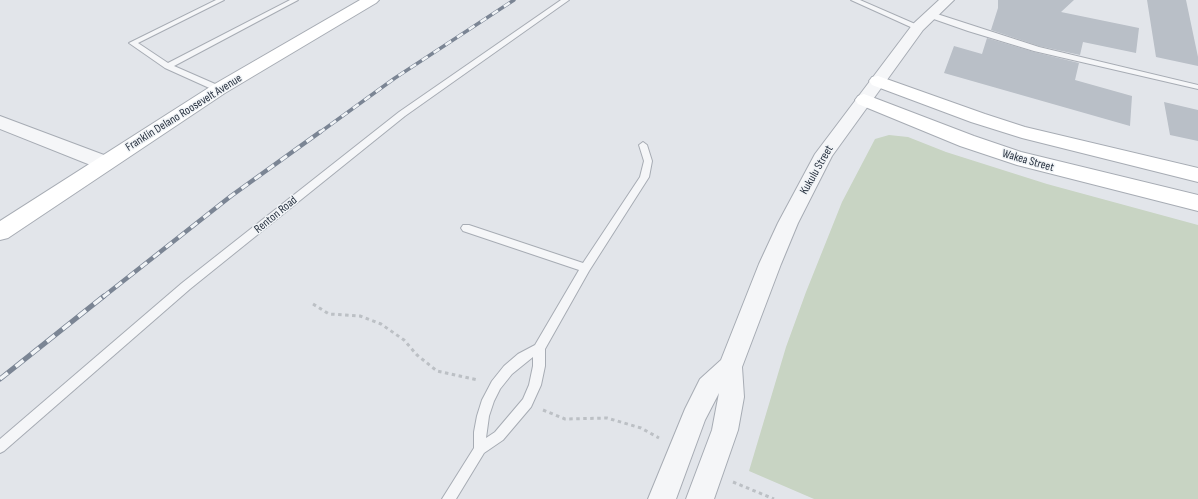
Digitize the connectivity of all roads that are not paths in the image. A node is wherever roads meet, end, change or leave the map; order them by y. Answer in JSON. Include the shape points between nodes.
{"nodes":[{"id":1,"x":221,"y":0,"type":"edge"},
{"id":2,"x":295,"y":0,"type":"edge"},
{"id":3,"x":371,"y":0,"type":"edge"},
{"id":4,"x":566,"y":0,"type":"edge"},
{"id":5,"x":854,"y":0,"type":"edge"},
{"id":6,"x":947,"y":0,"type":"edge"},
{"id":7,"x":924,"y":21,"type":"junction"},
{"id":8,"x":168,"y":66,"type":"junction"},
{"id":9,"x":878,"y":81,"type":"junction"},
{"id":10,"x":1198,"y":87,"type":"edge"},
{"id":11,"x":219,"y":89,"type":"junction"},
{"id":12,"x":864,"y":100,"type":"junction"},
{"id":13,"x":0,"y":122,"type":"edge"},
{"id":14,"x":643,"y":145,"type":"dead end"},
{"id":15,"x":105,"y":163,"type":"junction"},
{"id":16,"x":1198,"y":175,"type":"edge"},
{"id":17,"x":1198,"y":203,"type":"edge"},
{"id":18,"x":466,"y":228,"type":"dead end"},
{"id":19,"x":0,"y":232,"type":"edge"},
{"id":20,"x":585,"y":268,"type":"junction"},
{"id":21,"x":538,"y":348,"type":"junction"},
{"id":22,"x":730,"y":367,"type":"junction"},
{"id":23,"x":0,"y":448,"type":"edge"},
{"id":24,"x":480,"y":449,"type":"junction"},
{"id":25,"x":449,"y":499,"type":"edge"},
{"id":26,"x":662,"y":499,"type":"edge"},
{"id":27,"x":700,"y":499,"type":"edge"}],
"edges":[{"from":1,"to":8,"type":"lane","via":[[133,43]]},
{"from":2,"to":8,"type":"lane"},
{"from":3,"to":11,"type":"street","name":"Franklin Delano Roosevelt Avenue"},
{"from":4,"to":23,"type":"lane","name":"Renton Road","via":[[396,119],[186,286]]},
{"from":5,"to":7,"type":"lane"},
{"from":6,"to":7,"type":"street","name":"Kukulu Street"},
{"from":7,"to":9,"type":"street","name":"Kukulu Street"},
{"from":7,"to":10,"type":"lane","via":[[971,29],[1037,49]]},
{"from":8,"to":11,"type":"lane"},
{"from":9,"to":12,"type":"street","name":"Kukulu Street"},
{"from":9,"to":16,"type":"street","via":[[1022,132]]},
{"from":11,"to":15,"type":"street","name":"Franklin Delano Roosevelt Avenue"},
{"from":12,"to":17,"type":"street","name":"Wakea Street","via":[[1017,158]]},
{"from":12,"to":22,"type":"street","name":"Kukulu Street","via":[[824,154],[797,205],[770,264]]},
{"from":13,"to":15,"type":"street"},
{"from":14,"to":20,"type":"lane","via":[[648,161],[644,177]]},
{"from":15,"to":19,"type":"street","name":"Franklin Delano Roosevelt Avenue"},
{"from":18,"to":20,"type":"lane"},
{"from":20,"to":21,"type":"lane"},
{"from":21,"to":24,"type":"lane","via":[[539,366],[535,385],[526,403],[499,436]]},
{"from":21,"to":24,"type":"lane","via":[[508,370],[496,385],[483,416]]},
{"from":22,"to":26,"type":"street","name":"Kukulu Street","via":[[709,388],[694,417]]},
{"from":22,"to":27,"type":"street","name":"Kukulu Street","via":[[732,397],[725,430]]},
{"from":24,"to":25,"type":"lane"}]}
